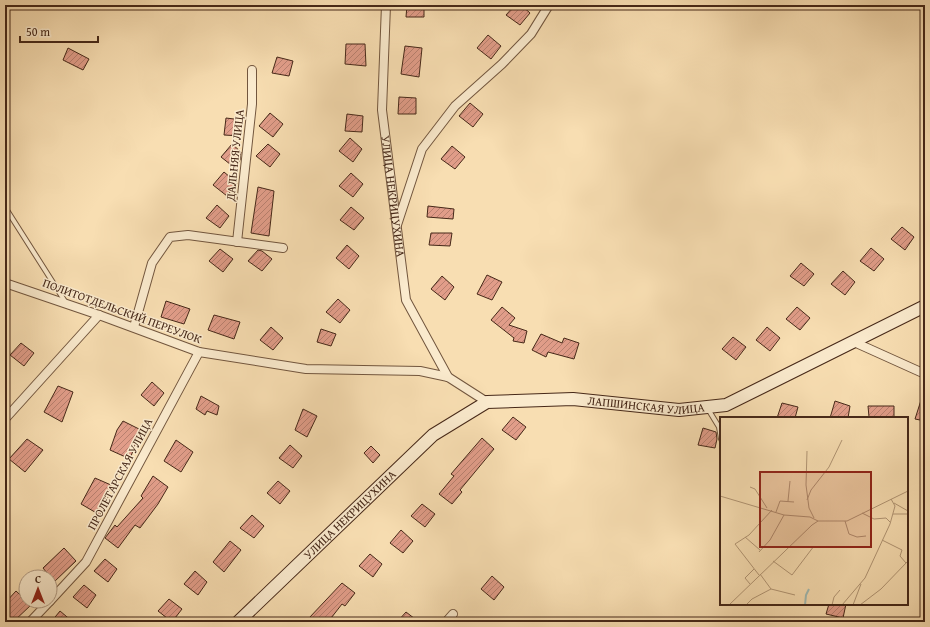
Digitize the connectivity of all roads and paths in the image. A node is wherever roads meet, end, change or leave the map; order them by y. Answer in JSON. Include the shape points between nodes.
{"nodes":[{"id":1,"x":386,"y":5,"type":"edge"},
{"id":2,"x":549,"y":5,"type":"edge"},
{"id":3,"x":252,"y":70,"type":"dead end"},
{"id":4,"x":5,"y":207,"type":"edge"},
{"id":5,"x":396,"y":228,"type":"junction"},
{"id":6,"x":237,"y":242,"type":"junction"},
{"id":7,"x":283,"y":248,"type":"dead end"},
{"id":8,"x":5,"y":283,"type":"edge"},
{"id":9,"x":66,"y":303,"type":"junction"},
{"id":10,"x":925,"y":306,"type":"edge"},
{"id":11,"x":99,"y":314,"type":"junction"},
{"id":12,"x":134,"y":327,"type":"junction"},
{"id":13,"x":854,"y":342,"type":"junction"},
{"id":14,"x":199,"y":352,"type":"junction"},
{"id":15,"x":925,"y":374,"type":"edge"},
{"id":16,"x":448,"y":377,"type":"junction"},
{"id":17,"x":487,"y":402,"type":"junction"},
{"id":18,"x":707,"y":407,"type":"junction"},
{"id":19,"x":5,"y":419,"type":"edge"},
{"id":20,"x":720,"y":433,"type":"edge"},
{"id":21,"x":58,"y":592,"type":"edge"},
{"id":22,"x":42,"y":609,"type":"edge"},
{"id":23,"x":453,"y":614,"type":"dead end"},
{"id":24,"x":30,"y":622,"type":"edge"},
{"id":25,"x":238,"y":622,"type":"edge"},
{"id":26,"x":446,"y":622,"type":"edge"}],
"edges":[{"from":1,"to":5,"type":"street","name":"УЛИЦА НЕКРИЦУХИНА","via":[[382,110]]},
{"from":2,"to":5,"type":"street","via":[[531,34],[502,64],[454,106],[422,149]]},
{"from":3,"to":6,"type":"street","name":"ДАЛЬНЯЯ УЛИЦА","via":[[252,104]]},
{"from":4,"to":9,"type":"lane"},
{"from":5,"to":16,"type":"street","name":"УЛИЦА НЕКРИЦУХИНА","via":[[406,300]]},
{"from":6,"to":7,"type":"street"},
{"from":6,"to":12,"type":"street","via":[[188,235],[170,237],[152,263]]},
{"from":8,"to":9,"type":"street","name":"ПОЛИТОТДЕЛЬСКИЙ ПЕРЕУЛОК"},
{"from":9,"to":11,"type":"street","name":"ПОЛИТОТДЕЛЬСКИЙ ПЕРЕУЛОК"},
{"from":10,"to":13,"type":"street","name":"ЛАПШИНСКАЯ УЛИЦА"},
{"from":11,"to":12,"type":"street","name":"ПОЛИТОТДЕЛЬСКИЙ ПЕРЕУЛОК"},
{"from":11,"to":19,"type":"street"},
{"from":12,"to":14,"type":"street","name":"ПОЛИТОТДЕЛЬСКИЙ ПЕРЕУЛОК"},
{"from":13,"to":15,"type":"street"},
{"from":13,"to":18,"type":"street","name":"ЛАПШИНСКАЯ УЛИЦА","via":[[726,405]]},
{"from":14,"to":16,"type":"street","name":"ПОЛИТОТДЕЛЬСКИЙ ПЕРЕУЛОК","via":[[306,369],[420,371]]},
{"from":14,"to":21,"type":"street","name":"ПРОЛЕТАРСКАЯ УЛИЦА","via":[[86,562]]},
{"from":16,"to":17,"type":"street","name":"ПОЛИТОТДЕЛЬСКИЙ ПЕРЕУЛОК"},
{"from":17,"to":18,"type":"street","name":"ЛАПШИНСКАЯ УЛИЦА","via":[[573,399],[679,410]]},
{"from":17,"to":25,"type":"street","name":"УЛИЦА НЕКРИЦУХИНА","via":[[433,435]]},
{"from":18,"to":20,"type":"lane"},
{"from":22,"to":24,"type":"street","name":"ПРОЛЕТАРСКАЯ УЛИЦА"},
{"from":23,"to":26,"type":"street"}]}
